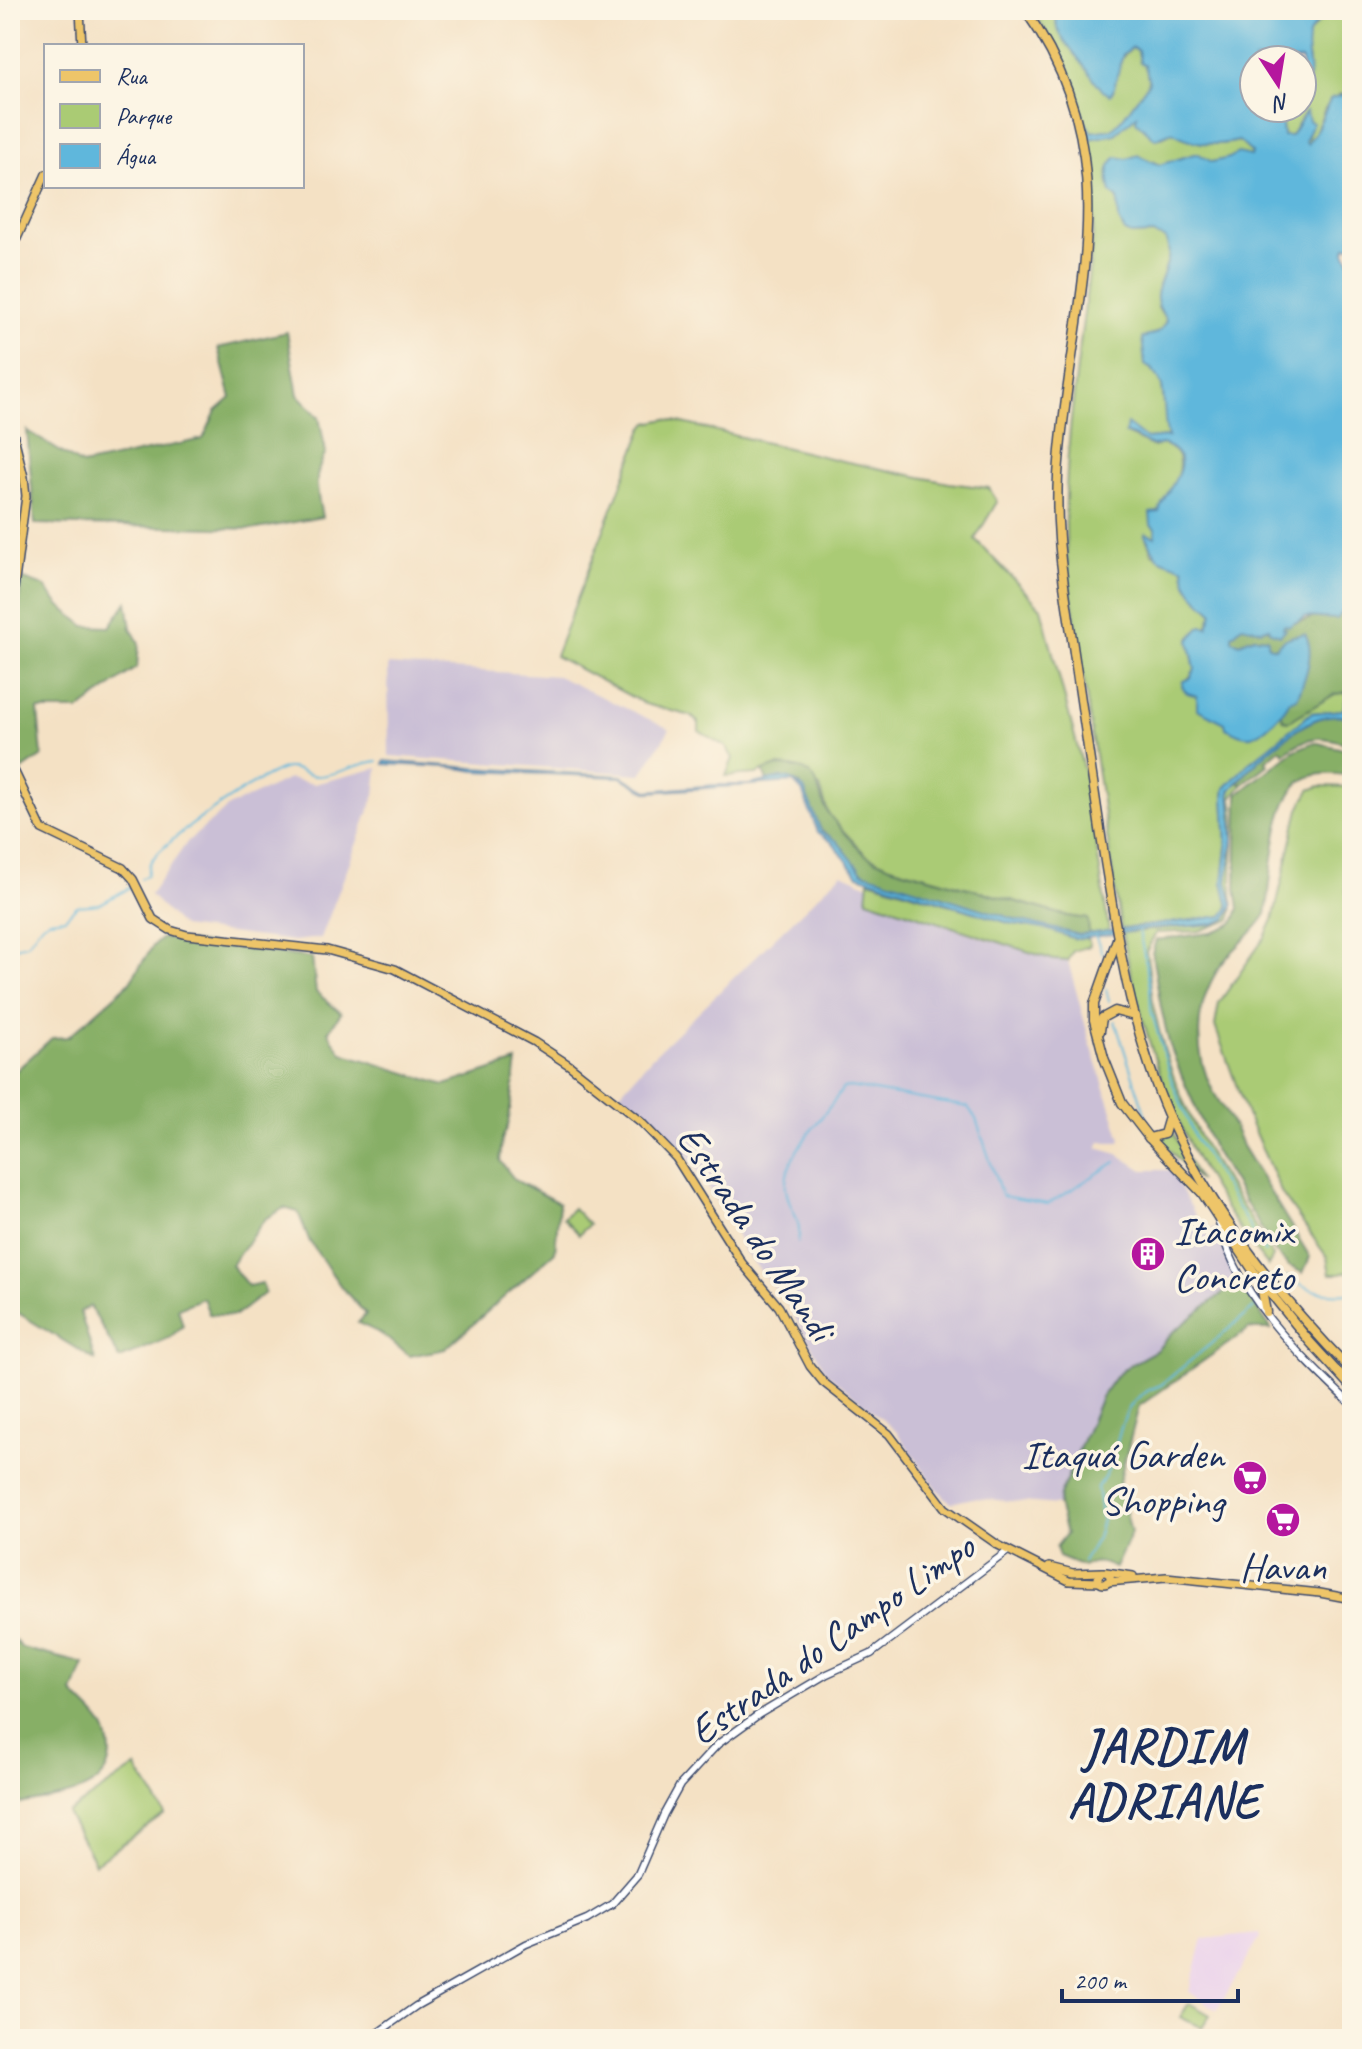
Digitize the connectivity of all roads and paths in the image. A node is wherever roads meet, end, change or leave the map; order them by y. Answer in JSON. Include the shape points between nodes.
{"nodes":[{"id":1,"x":80,"y":10,"type":"edge"},
{"id":2,"x":1025,"y":10,"type":"edge"},
{"id":3,"x":82,"y":44,"type":"edge"},
{"id":4,"x":44,"y":178,"type":"edge"},
{"id":5,"x":10,"y":254,"type":"edge"},
{"id":6,"x":10,"y":420,"type":"edge"},
{"id":7,"x":10,"y":619,"type":"edge"},
{"id":8,"x":10,"y":762,"type":"edge"},
{"id":9,"x":1117,"y":933,"type":"junction"},
{"id":10,"x":1134,"y":1016,"type":"junction"},
{"id":11,"x":1100,"y":1041,"type":"junction"},
{"id":12,"x":1169,"y":1117,"type":"junction"},
{"id":13,"x":1149,"y":1138,"type":"junction"},
{"id":14,"x":1218,"y":1219,"type":"junction"},
{"id":15,"x":1267,"y":1288,"type":"junction"},
{"id":16,"x":1284,"y":1294,"type":"junction"},
{"id":17,"x":1266,"y":1312,"type":"junction"},
{"id":18,"x":1352,"y":1371,"type":"edge"},
{"id":19,"x":1352,"y":1388,"type":"edge"},
{"id":20,"x":1352,"y":1405,"type":"edge"},
{"id":21,"x":1008,"y":1551,"type":"junction"},
{"id":22,"x":1031,"y":1563,"type":"junction"},
{"id":23,"x":1104,"y":1572,"type":"junction"},
{"id":24,"x":1139,"y":1578,"type":"junction"},
{"id":25,"x":1104,"y":1582,"type":"junction"},
{"id":26,"x":1352,"y":1599,"type":"edge"},
{"id":27,"x":369,"y":2039,"type":"edge"}],
"edges":[{"from":1,"to":3,"type":"main road"},
{"from":2,"to":9,"type":"highway","via":[[1060,67],[1077,114],[1089,186],[1060,458],[1058,525]]},
{"from":4,"to":5,"type":"main road"},
{"from":6,"to":7,"type":"main road","via":[[26,496]]},
{"from":8,"to":21,"type":"main road","name":"Estrada do Mandi","via":[[42,829],[123,868],[160,926],[187,935],[327,950],[395,969],[569,1065],[641,1122],[676,1158],[734,1252],[779,1307],[823,1382],[889,1434],[945,1508]]},
{"from":9,"to":10,"type":"highway"},
{"from":9,"to":11,"type":"highway","via":[[1094,1004]]},
{"from":10,"to":11,"type":"highway","via":[[1115,1011],[1102,1018]]},
{"from":10,"to":12,"type":"highway"},
{"from":11,"to":13,"type":"highway","via":[[1122,1103]]},
{"from":12,"to":13,"type":"highway","via":[[1164,1134]]},
{"from":12,"to":16,"type":"highway","via":[[1218,1206]]},
{"from":13,"to":14,"type":"highway","via":[[1202,1193]]},
{"from":14,"to":15,"type":"highway"},
{"from":14,"to":17,"type":"street","via":[[1241,1275]]},
{"from":15,"to":16,"type":"highway"},
{"from":15,"to":17,"type":"highway","via":[[1261,1295]]},
{"from":15,"to":19,"type":"highway"},
{"from":16,"to":18,"type":"highway"},
{"from":17,"to":20,"type":"street"},
{"from":21,"to":22,"type":"main road","name":"Estrada do Mandi"},
{"from":21,"to":27,"type":"street","name":"Estrada do Campo Limpo","via":[[871,1654],[827,1674],[718,1744],[680,1785],[638,1874],[612,1904],[526,1944]]},
{"from":22,"to":23,"type":"main road","name":"Estrada do Mandi","via":[[1073,1573]]},
{"from":22,"to":25,"type":"main road","name":"Estrada do Mandi","via":[[1069,1581]]},
{"from":23,"to":24,"type":"main road","name":"Estrada do Mandi"},
{"from":23,"to":25,"type":"main road","via":[[1110,1576]]},
{"from":24,"to":25,"type":"main road","name":"Estrada do Mandi"},
{"from":24,"to":26,"type":"main road","name":"Estrada do Mandi"}]}
